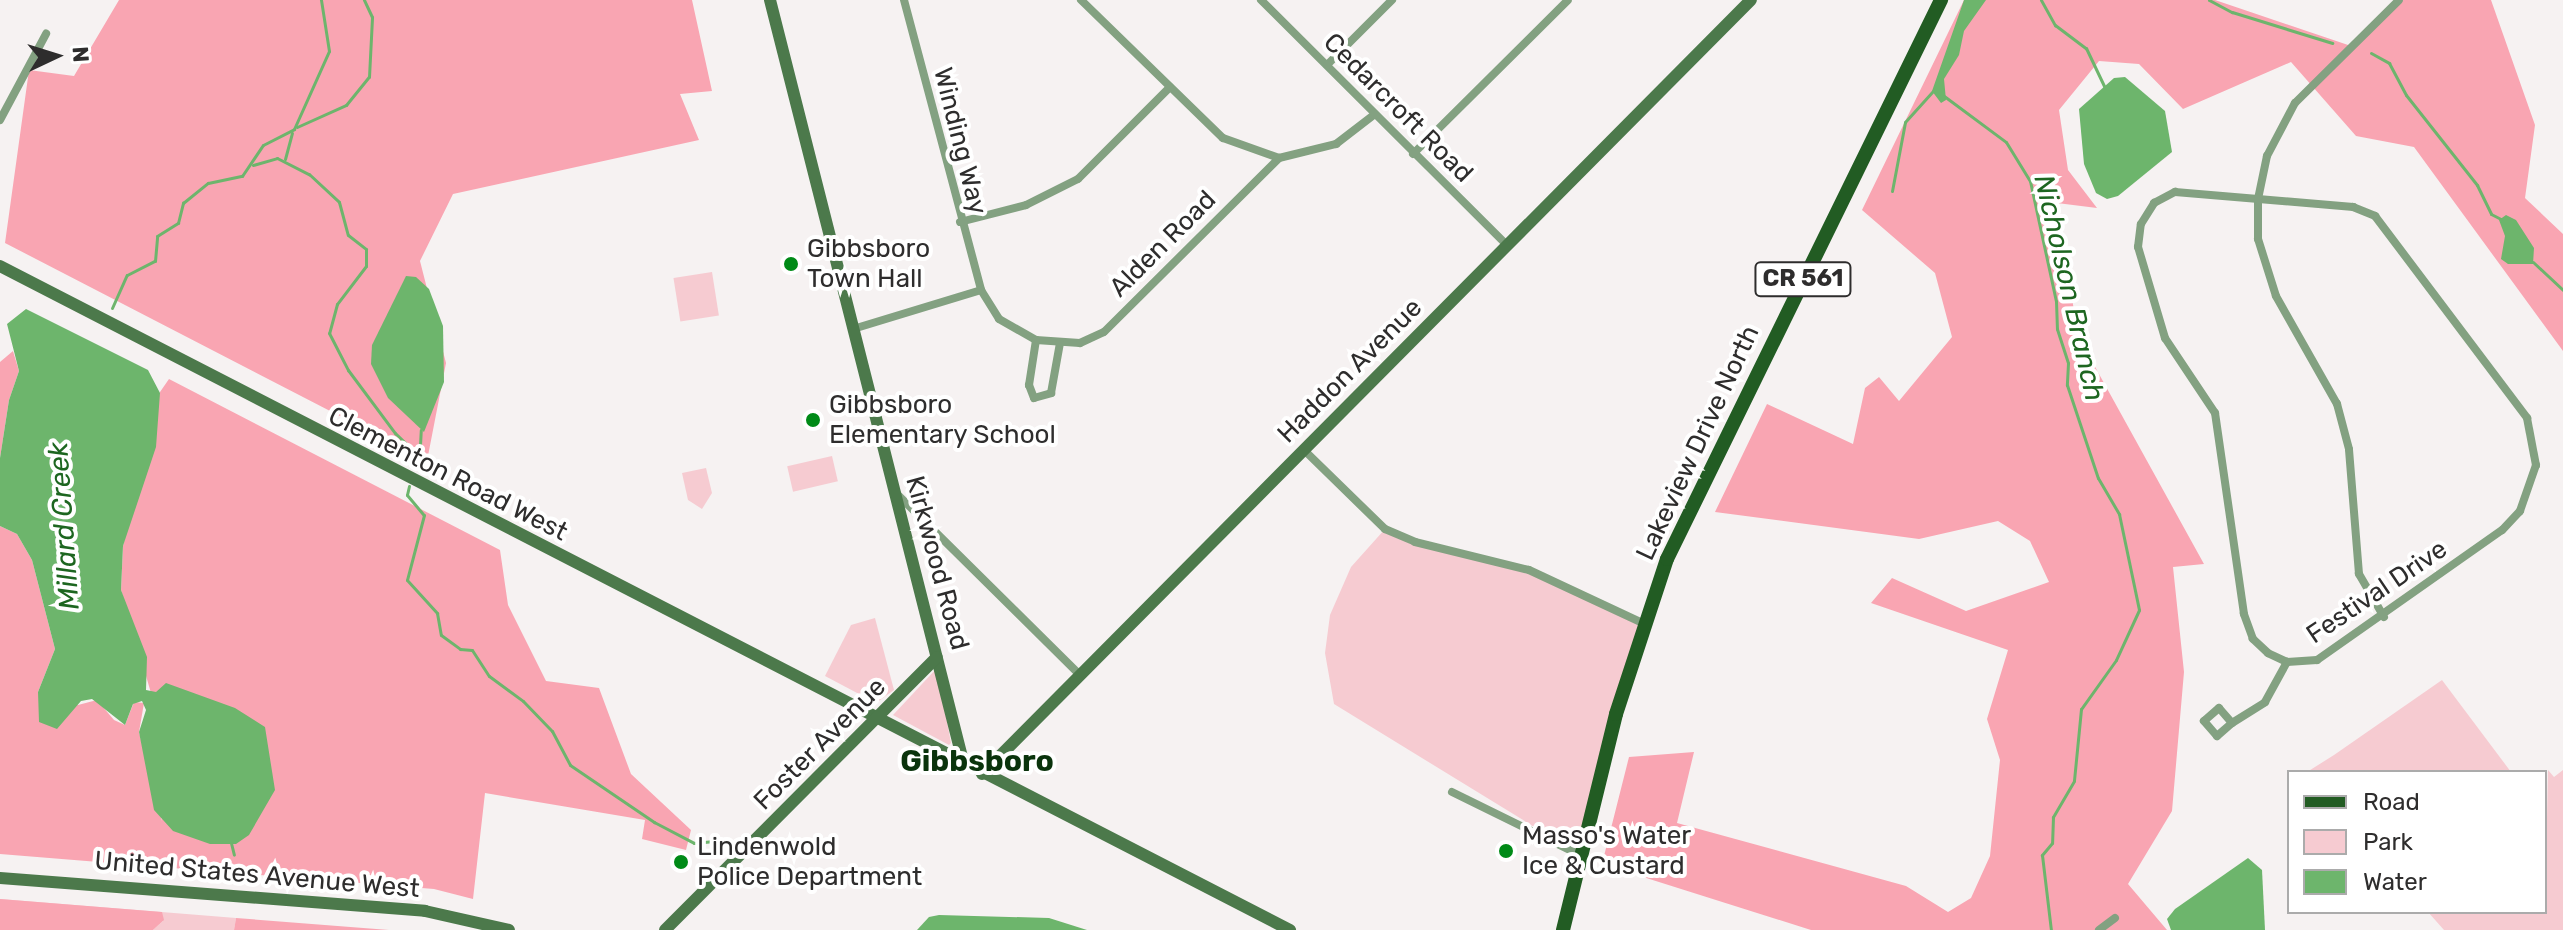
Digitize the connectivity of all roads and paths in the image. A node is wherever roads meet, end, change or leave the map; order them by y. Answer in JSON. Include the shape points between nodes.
{"nodes":[{"id":1,"x":770,"y":0,"type":"edge"},
{"id":2,"x":904,"y":0,"type":"edge"},
{"id":3,"x":1081,"y":0,"type":"edge"},
{"id":4,"x":1261,"y":0,"type":"edge"},
{"id":5,"x":1392,"y":0,"type":"edge"},
{"id":6,"x":1568,"y":0,"type":"edge"},
{"id":7,"x":1751,"y":0,"type":"edge"},
{"id":8,"x":1941,"y":0,"type":"edge"},
{"id":9,"x":2399,"y":0,"type":"edge"},
{"id":10,"x":46,"y":34,"type":"dead end"},
{"id":11,"x":1327,"y":65,"type":"junction"},
{"id":12,"x":1170,"y":87,"type":"junction"},
{"id":13,"x":1375,"y":114,"type":"junction"},
{"id":14,"x":0,"y":120,"type":"edge"},
{"id":15,"x":1413,"y":154,"type":"junction"},
{"id":16,"x":1279,"y":158,"type":"junction"},
{"id":17,"x":2258,"y":199,"type":"junction"},
{"id":18,"x":960,"y":222,"type":"junction"},
{"id":19,"x":1506,"y":244,"type":"junction"},
{"id":20,"x":0,"y":266,"type":"edge"},
{"id":21,"x":981,"y":290,"type":"junction"},
{"id":22,"x":853,"y":329,"type":"junction"},
{"id":23,"x":1036,"y":340,"type":"junction"},
{"id":24,"x":1060,"y":343,"type":"junction"},
{"id":25,"x":1304,"y":450,"type":"junction"},
{"id":26,"x":895,"y":491,"type":"junction"},
{"id":27,"x":2384,"y":617,"type":"junction"},
{"id":28,"x":1645,"y":624,"type":"junction"},
{"id":29,"x":937,"y":657,"type":"junction"},
{"id":30,"x":2287,"y":662,"type":"junction"},
{"id":31,"x":1079,"y":674,"type":"junction"},
{"id":32,"x":876,"y":718,"type":"junction"},
{"id":33,"x":2232,"y":723,"type":"dead end"},
{"id":34,"x":964,"y":765,"type":"junction"},
{"id":35,"x":982,"y":774,"type":"junction"},
{"id":36,"x":1452,"y":792,"type":"dead end"},
{"id":37,"x":1580,"y":855,"type":"junction"},
{"id":38,"x":0,"y":878,"type":"edge"},
{"id":39,"x":2115,"y":918,"type":"dead end"},
{"id":40,"x":509,"y":930,"type":"edge"},
{"id":41,"x":665,"y":930,"type":"edge"},
{"id":42,"x":1290,"y":930,"type":"edge"},
{"id":43,"x":1563,"y":930,"type":"edge"},
{"id":44,"x":2099,"y":930,"type":"edge"}],
"edges":[{"from":1,"to":22,"type":"street","name":"Kirkwood Road"},
{"from":2,"to":18,"type":"street","name":"Winding Way"},
{"from":3,"to":12,"type":"street"},
{"from":4,"to":11,"type":"street","name":"Cedarcroft Road"},
{"from":5,"to":11,"type":"street"},
{"from":6,"to":15,"type":"street"},
{"from":7,"to":19,"type":"street","name":"Haddon Avenue"},
{"from":8,"to":28,"type":"main road","name":"Lakeview Drive North","number":"CR 561","via":[[1667,559]]},
{"from":9,"to":17,"type":"street","via":[[2295,103],[2274,139]]},
{"from":10,"to":14,"type":"street"},
{"from":11,"to":13,"type":"street","name":"Cedarcroft Road"},
{"from":12,"to":16,"type":"street","via":[[1223,138]]},
{"from":12,"to":18,"type":"street","via":[[1078,179],[1036,201]]},
{"from":13,"to":15,"type":"street","name":"Cedarcroft Road"},
{"from":13,"to":16,"type":"street","via":[[1322,150]]},
{"from":15,"to":19,"type":"street","name":"Cedarcroft Road"},
{"from":16,"to":24,"type":"street","name":"Alden Road","via":[[1104,332],[1080,343]]},
{"from":17,"to":27,"type":"street","via":[[2258,239],[2276,296],[2337,404],[2349,449],[2359,574]]},
{"from":17,"to":27,"type":"street","name":"Festival Drive","via":[[2353,207],[2375,216],[2527,418],[2536,465],[2520,511]]},
{"from":17,"to":30,"type":"street","name":"Festival Drive","via":[[2175,192],[2154,203],[2141,224],[2138,247],[2165,338],[2215,413],[2249,626],[2268,653]]},
{"from":18,"to":21,"type":"street","name":"Winding Way"},
{"from":19,"to":25,"type":"street","name":"Haddon Avenue"},
{"from":20,"to":32,"type":"street","name":"Clementon Road West"},
{"from":21,"to":22,"type":"street"},
{"from":21,"to":23,"type":"street","name":"Alden Road","via":[[999,319]]},
{"from":22,"to":26,"type":"street","name":"Kirkwood Road"},
{"from":23,"to":24,"type":"street","name":"Alden Road"},
{"from":23,"to":24,"type":"street","via":[[1029,385],[1034,398],[1051,393]]},
{"from":25,"to":28,"type":"street","via":[[1385,529],[1415,542],[1529,570]]},
{"from":25,"to":31,"type":"street","name":"Haddon Avenue"},
{"from":26,"to":29,"type":"street","name":"Kirkwood Road"},
{"from":26,"to":31,"type":"street"},
{"from":27,"to":30,"type":"street","name":"Festival Drive","via":[[2317,660]]},
{"from":28,"to":37,"type":"main road","name":"Lakeview Drive North","number":"CR 561"},
{"from":29,"to":32,"type":"street","name":"Foster Avenue"},
{"from":29,"to":34,"type":"street","name":"Kirkwood Road"},
{"from":30,"to":33,"type":"street","via":[[2265,702]]},
{"from":31,"to":35,"type":"street","name":"Haddon Avenue"},
{"from":32,"to":34,"type":"street","name":"Clementon Road West"},
{"from":32,"to":41,"type":"street","name":"Foster Avenue"},
{"from":34,"to":35,"type":"street","name":"Clementon Road West"},
{"from":35,"to":42,"type":"street","name":"Clementon Road West"},
{"from":36,"to":37,"type":"street"},
{"from":37,"to":43,"type":"main road","name":"Lakeview Drive North","number":"CR 561"},
{"from":38,"to":40,"type":"street","name":"United States Avenue West","via":[[425,911]]},
{"from":39,"to":44,"type":"street"}]}
